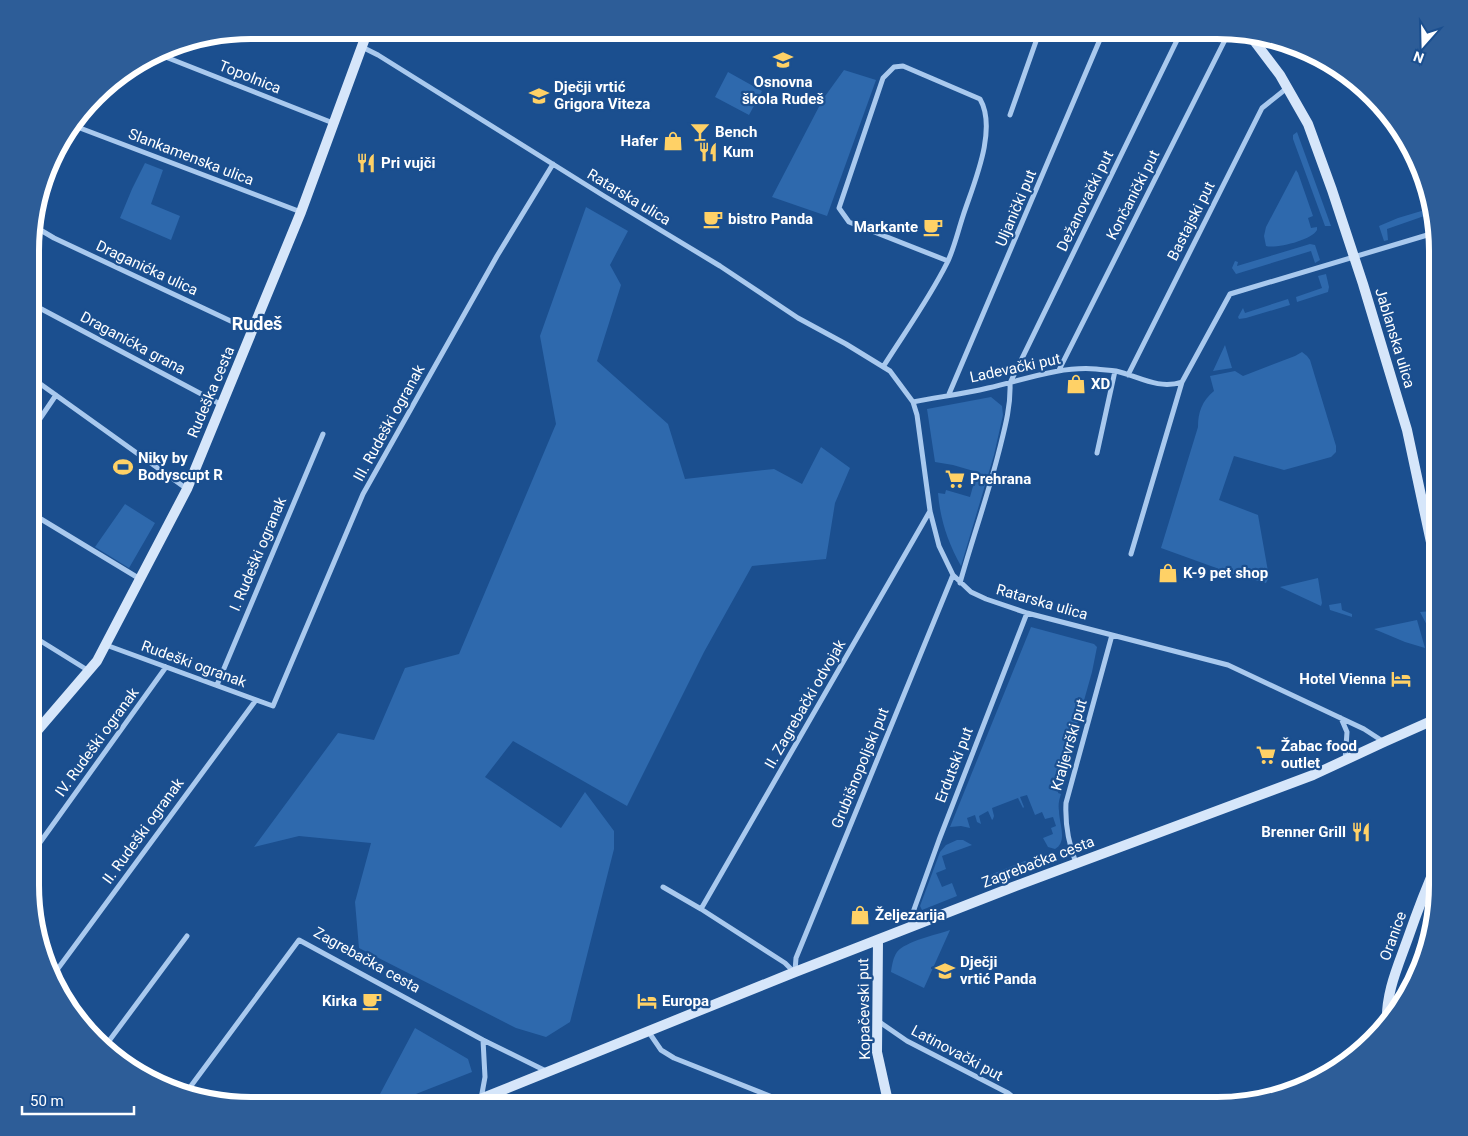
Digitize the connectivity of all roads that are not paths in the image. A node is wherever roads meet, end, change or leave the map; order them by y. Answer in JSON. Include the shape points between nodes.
{"nodes":[{"id":1,"x":364,"y":39,"type":"edge"},
{"id":2,"x":1037,"y":39,"type":"edge"},
{"id":3,"x":1100,"y":39,"type":"edge"},
{"id":4,"x":1178,"y":39,"type":"edge"},
{"id":5,"x":1226,"y":39,"type":"edge"},
{"id":6,"x":1256,"y":43,"type":"edge"},
{"id":7,"x":362,"y":47,"type":"junction"},
{"id":8,"x":165,"y":57,"type":"edge"},
{"id":9,"x":1287,"y":87,"type":"junction"},
{"id":10,"x":1010,"y":115,"type":"dead end"},
{"id":11,"x":333,"y":123,"type":"junction"},
{"id":12,"x":78,"y":128,"type":"edge"},
{"id":13,"x":552,"y":164,"type":"junction"},
{"id":14,"x":301,"y":212,"type":"junction"},
{"id":15,"x":40,"y":230,"type":"edge"},
{"id":16,"x":1429,"y":235,"type":"edge"},
{"id":17,"x":1354,"y":257,"type":"junction"},
{"id":18,"x":948,"y":261,"type":"junction"},
{"id":19,"x":39,"y":308,"type":"edge"},
{"id":20,"x":253,"y":332,"type":"junction"},
{"id":21,"x":884,"y":367,"type":"junction"},
{"id":22,"x":1060,"y":370,"type":"junction"},
{"id":23,"x":1115,"y":371,"type":"junction"},
{"id":24,"x":1128,"y":375,"type":"junction"},
{"id":25,"x":1182,"y":382,"type":"junction"},
{"id":26,"x":39,"y":383,"type":"edge"},
{"id":27,"x":1010,"y":383,"type":"junction"},
{"id":28,"x":949,"y":394,"type":"junction"},
{"id":29,"x":56,"y":395,"type":"junction"},
{"id":30,"x":912,"y":402,"type":"junction"},
{"id":31,"x":222,"y":405,"type":"junction"},
{"id":32,"x":39,"y":421,"type":"edge"},
{"id":33,"x":323,"y":434,"type":"dead end"},
{"id":34,"x":1096,"y":453,"type":"dead end"},
{"id":35,"x":187,"y":489,"type":"junction"},
{"id":36,"x":930,"y":511,"type":"junction"},
{"id":37,"x":39,"y":518,"type":"edge"},
{"id":38,"x":1429,"y":533,"type":"edge"},
{"id":39,"x":1131,"y":554,"type":"dead end"},
{"id":40,"x":953,"y":575,"type":"junction"},
{"id":41,"x":140,"y":579,"type":"junction"},
{"id":42,"x":960,"y":583,"type":"junction"},
{"id":43,"x":1027,"y":613,"type":"junction"},
{"id":44,"x":1112,"y":635,"type":"junction"},
{"id":45,"x":39,"y":640,"type":"edge"},
{"id":46,"x":106,"y":645,"type":"junction"},
{"id":47,"x":166,"y":667,"type":"junction"},
{"id":48,"x":90,"y":671,"type":"junction"},
{"id":49,"x":217,"y":685,"type":"junction"},
{"id":50,"x":256,"y":700,"type":"junction"},
{"id":51,"x":273,"y":706,"type":"joint"},
{"id":52,"x":1341,"y":718,"type":"junction"},
{"id":53,"x":1429,"y":722,"type":"edge"},
{"id":54,"x":39,"y":729,"type":"edge"},
{"id":55,"x":1384,"y":742,"type":"junction"},
{"id":56,"x":1345,"y":761,"type":"junction"},
{"id":57,"x":39,"y":844,"type":"edge"},
{"id":58,"x":1076,"y":863,"type":"junction"},
{"id":59,"x":1429,"y":882,"type":"edge"},
{"id":60,"x":663,"y":887,"type":"dead end"},
{"id":61,"x":701,"y":909,"type":"junction"},
{"id":62,"x":910,"y":928,"type":"junction"},
{"id":63,"x":187,"y":936,"type":"dead end"},
{"id":64,"x":878,"y":940,"type":"junction"},
{"id":65,"x":57,"y":970,"type":"edge"},
{"id":66,"x":795,"y":972,"type":"junction"},
{"id":67,"x":1387,"y":1013,"type":"edge"},
{"id":68,"x":878,"y":1021,"type":"junction"},
{"id":69,"x":648,"y":1031,"type":"junction"},
{"id":70,"x":483,"y":1040,"type":"junction"},
{"id":71,"x":108,"y":1042,"type":"edge"},
{"id":72,"x":546,"y":1071,"type":"junction"},
{"id":73,"x":189,"y":1088,"type":"edge"},
{"id":74,"x":481,"y":1097,"type":"edge"},
{"id":75,"x":486,"y":1097,"type":"edge"},
{"id":76,"x":772,"y":1097,"type":"edge"},
{"id":77,"x":887,"y":1097,"type":"edge"},
{"id":78,"x":1013,"y":1097,"type":"edge"}],
"edges":[{"from":1,"to":7,"type":"street","name":"Rudeška cesta"},
{"from":2,"to":10,"type":"street"},
{"from":3,"to":28,"type":"street","name":"Uljanički put"},
{"from":4,"to":27,"type":"street","name":"Dežanovački put"},
{"from":5,"to":22,"type":"street","name":"Končanički put"},
{"from":6,"to":9,"type":"street","name":"Jablanska ulica"},
{"from":7,"to":11,"type":"street","name":"Rudeška cesta"},
{"from":7,"to":13,"type":"street","name":"Ratarska ulica"},
{"from":8,"to":11,"type":"street","name":"Topolnica"},
{"from":9,"to":17,"type":"street","name":"Jablanska ulica","via":[[1308,124]]},
{"from":9,"to":24,"type":"street","name":"Bastajski put","via":[[1262,108]]},
{"from":11,"to":14,"type":"street","name":"Rudeška cesta"},
{"from":12,"to":14,"type":"street","name":"Slankamenska ulica"},
{"from":13,"to":21,"type":"street","name":"Ratarska ulica","via":[[720,266],[798,318]]},
{"from":13,"to":51,"type":"street","name":"III. Rudeški ogranak","via":[[363,494]]},
{"from":14,"to":20,"type":"street","name":"Rudeška cesta"},
{"from":15,"to":20,"type":"street","name":"Draganićka ulica"},
{"from":16,"to":17,"type":"street"},
{"from":17,"to":25,"type":"street","via":[[1230,294]]},
{"from":17,"to":38,"type":"street","name":"Jablanska ulica","via":[[1407,430]]},
{"from":18,"to":18,"type":"street","via":[[983,157],[984,105],[980,99],[903,66],[894,67],[883,78],[840,208],[849,222]]},
{"from":18,"to":21,"type":"street"},
{"from":19,"to":31,"type":"street","name":"Draganićka grana"},
{"from":20,"to":31,"type":"street","name":"Rudeška cesta"},
{"from":21,"to":30,"type":"street","name":"Ratarska ulica"},
{"from":22,"to":23,"type":"street","name":"Ladevački put"},
{"from":22,"to":27,"type":"street","name":"Ladevački put"},
{"from":23,"to":24,"type":"street","name":"Ladevački put"},
{"from":23,"to":34,"type":"street"},
{"from":24,"to":25,"type":"street","name":"Ladevački put","via":[[1163,386]]},
{"from":25,"to":39,"type":"street"},
{"from":26,"to":29,"type":"street"},
{"from":27,"to":28,"type":"street","name":"Ladevački put"},
{"from":27,"to":42,"type":"street","via":[[1003,435]]},
{"from":28,"to":30,"type":"street","name":"Ladevački put"},
{"from":29,"to":32,"type":"street"},
{"from":29,"to":35,"type":"street"},
{"from":30,"to":36,"type":"street","name":"Ratarska ulica","via":[[917,415]]},
{"from":31,"to":35,"type":"street","name":"Rudeška cesta"},
{"from":33,"to":49,"type":"street","name":"I. Rudeški ogranak"},
{"from":35,"to":41,"type":"street","name":"Rudeška cesta"},
{"from":36,"to":40,"type":"street","name":"Ratarska ulica","via":[[939,546]]},
{"from":36,"to":61,"type":"street","name":"II. Zagrebački odvojak"},
{"from":37,"to":41,"type":"street"},
{"from":40,"to":42,"type":"street","name":"Ratarska ulica"},
{"from":40,"to":66,"type":"street","name":"Grubišnopoljski put","via":[[796,958]]},
{"from":41,"to":46,"type":"street","name":"Rudeška cesta"},
{"from":42,"to":43,"type":"street","name":"Ratarska ulica","via":[[986,599]]},
{"from":43,"to":44,"type":"street","name":"Ratarska ulica"},
{"from":43,"to":62,"type":"street","name":"Erdutski put","via":[[939,840]]},
{"from":44,"to":52,"type":"street","name":"Ratarska ulica","via":[[1228,665]]},
{"from":44,"to":58,"type":"street","name":"Kraljevrški put","via":[[1066,804]]},
{"from":45,"to":48,"type":"street"},
{"from":46,"to":47,"type":"street","name":"Rudeški ogranak"},
{"from":46,"to":48,"type":"street","name":"Rudeška cesta"},
{"from":47,"to":49,"type":"street","name":"Rudeški ogranak"},
{"from":47,"to":57,"type":"street","name":"IV. Rudeški ogranak"},
{"from":48,"to":54,"type":"street","name":"Rudeška cesta"},
{"from":49,"to":50,"type":"street","name":"Rudeški ogranak"},
{"from":50,"to":51,"type":"street","name":"Rudeški ogranak"},
{"from":50,"to":65,"type":"street","name":"II. Rudeški ogranak"},
{"from":52,"to":55,"type":"street","name":"Ratarska ulica"},
{"from":52,"to":56,"type":"street","via":[[1348,740]]},
{"from":53,"to":55,"type":"street","name":"Zagrebačka cesta"},
{"from":55,"to":56,"type":"street","name":"Zagrebačka cesta"},
{"from":56,"to":58,"type":"street","name":"Zagrebačka cesta"},
{"from":58,"to":62,"type":"street","name":"Zagrebačka cesta"},
{"from":59,"to":67,"type":"street","name":"Oranice","via":[[1390,991]]},
{"from":60,"to":61,"type":"street"},
{"from":61,"to":66,"type":"street","via":[[785,962]]},
{"from":62,"to":64,"type":"street","name":"Zagrebačka cesta"},
{"from":63,"to":71,"type":"street"},
{"from":64,"to":66,"type":"street","name":"Zagrebačka cesta"},
{"from":64,"to":68,"type":"street","name":"Kopačevski put"},
{"from":66,"to":69,"type":"street","name":"Zagrebačka cesta"},
{"from":68,"to":77,"type":"street","name":"Kopačevski put","via":[[877,1052]]},
{"from":68,"to":78,"type":"street","name":"Latinovački put","via":[[906,1041]]},
{"from":69,"to":72,"type":"street","name":"Zagrebačka cesta"},
{"from":69,"to":76,"type":"street","via":[[661,1050],[674,1058]]},
{"from":70,"to":72,"type":"street","name":"Zagrebačka cesta"},
{"from":70,"to":73,"type":"street","name":"Zagrebačka cesta","via":[[299,940]]},
{"from":70,"to":74,"type":"street"},
{"from":72,"to":75,"type":"street","name":"Zagrebačka cesta"}]}
